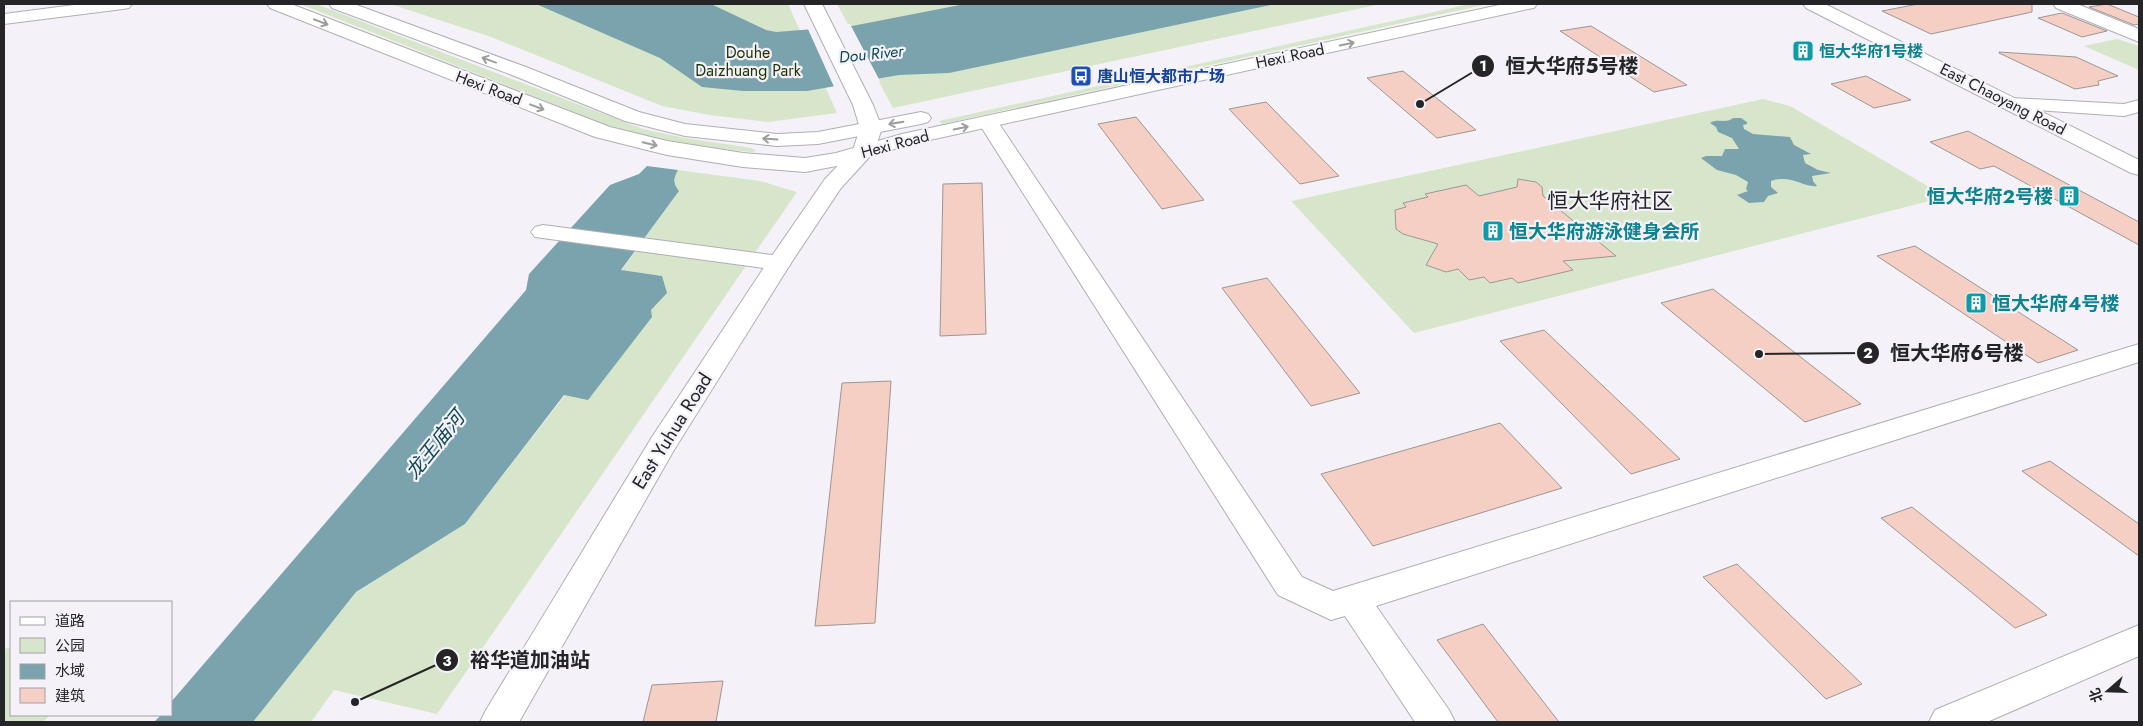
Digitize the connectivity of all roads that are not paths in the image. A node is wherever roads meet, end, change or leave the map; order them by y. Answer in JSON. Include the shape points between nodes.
{"nodes":[{"id":1,"x":123,"y":4,"type":"edge"},
{"id":2,"x":276,"y":4,"type":"edge"},
{"id":3,"x":338,"y":4,"type":"edge"},
{"id":4,"x":1457,"y":4,"type":"edge"},
{"id":5,"x":1528,"y":4,"type":"edge"},
{"id":6,"x":1812,"y":4,"type":"edge"},
{"id":7,"x":2062,"y":4,"type":"edge"},
{"id":8,"x":816,"y":10,"type":"edge"},
{"id":9,"x":4,"y":19,"type":"edge"},
{"id":10,"x":2139,"y":36,"type":"edge"},
{"id":11,"x":2012,"y":104,"type":"junction"},
{"id":12,"x":2139,"y":106,"type":"edge"},
{"id":13,"x":988,"y":122,"type":"junction"},
{"id":14,"x":867,"y":140,"type":"junction"},
{"id":15,"x":2139,"y":168,"type":"edge"},
{"id":16,"x":543,"y":232,"type":"dead end"},
{"id":17,"x":779,"y":263,"type":"junction"},
{"id":18,"x":2139,"y":353,"type":"edge"},
{"id":19,"x":1352,"y":599,"type":"junction"},
{"id":20,"x":2139,"y":640,"type":"edge"},
{"id":21,"x":499,"y":722,"type":"edge"},
{"id":22,"x":1436,"y":722,"type":"edge"},
{"id":23,"x":1948,"y":722,"type":"edge"}],
"edges":[{"from":1,"to":9,"type":"street"},
{"from":2,"to":14,"type":"street","name":"Hexi Road","one_way":true,"via":[[602,132],[667,148],[805,165]]},
{"from":14,"to":3,"type":"street","name":"Hexi Road","one_way":true,"via":[[723,136],[632,118],[519,71]]},
{"from":4,"to":14,"type":"street","name":"Hexi Road","one_way":true,"via":[[989,106]]},
{"from":13,"to":5,"type":"street","name":"Hexi Road","one_way":true},
{"from":6,"to":11,"type":"street","name":"East Chaoyang Road"},
{"from":7,"to":10,"type":"street"},
{"from":8,"to":14,"type":"street","via":[[863,105]]},
{"from":11,"to":12,"type":"street","via":[[2124,110]]},
{"from":11,"to":15,"type":"street","name":"East Chaoyang Road"},
{"from":14,"to":13,"type":"street","name":"Hexi Road","one_way":true,"via":[[902,140]]},
{"from":13,"to":19,"type":"street","via":[[1290,586],[1330,606]]},
{"from":14,"to":17,"type":"street","name":"East Yuhua Road"},
{"from":16,"to":17,"type":"street"},
{"from":17,"to":21,"type":"street","name":"East Yuhua Road","via":[[662,444]]},
{"from":18,"to":19,"type":"street"},
{"from":19,"to":22,"type":"street"},
{"from":20,"to":23,"type":"street"}]}
